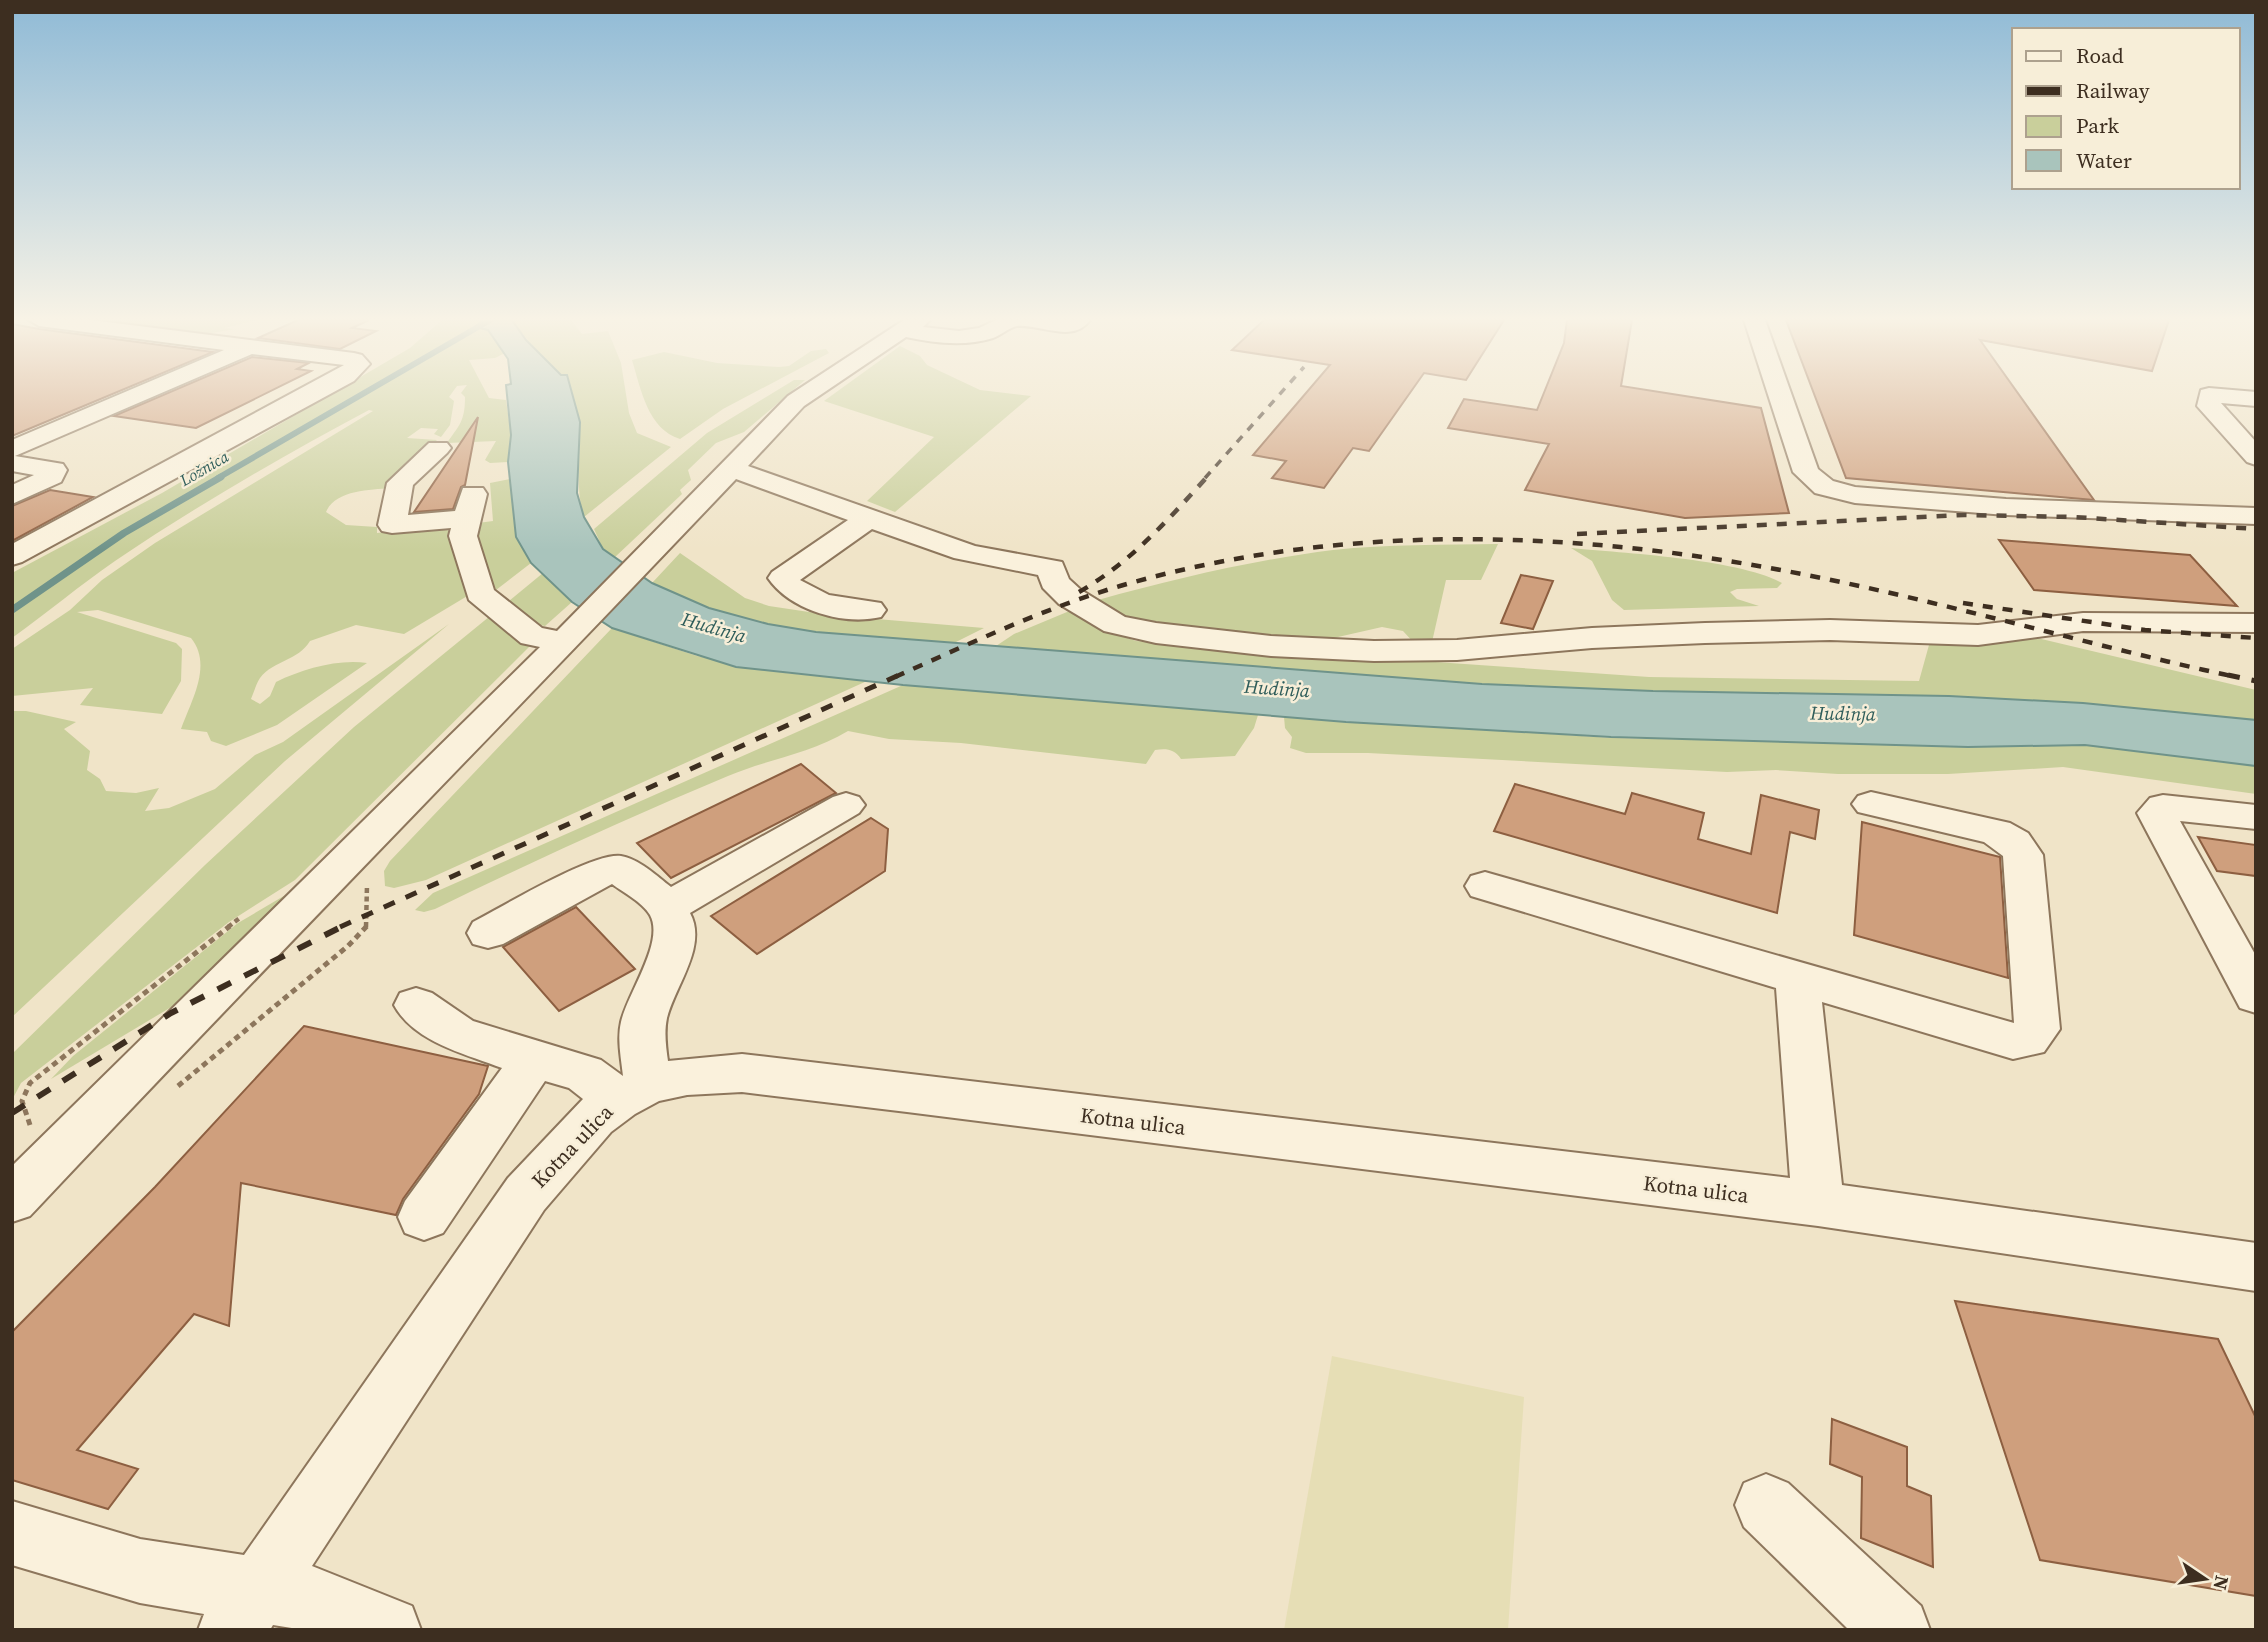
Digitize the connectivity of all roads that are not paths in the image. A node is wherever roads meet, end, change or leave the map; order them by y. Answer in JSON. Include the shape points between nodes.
{"nodes":[{"id":1,"x":134,"y":397,"type":"edge"},
{"id":2,"x":308,"y":397,"type":"edge"},
{"id":3,"x":803,"y":397,"type":"edge"},
{"id":4,"x":1780,"y":397,"type":"edge"},
{"id":5,"x":2209,"y":397,"type":"edge"},
{"id":6,"x":2228,"y":397,"type":"edge"},
{"id":7,"x":2256,"y":399,"type":"edge"},
{"id":8,"x":438,"y":448,"type":"dead end"},
{"id":9,"x":12,"y":449,"type":"edge"},
{"id":10,"x":2256,"y":457,"type":"edge"},
{"id":11,"x":12,"y":463,"type":"edge"},
{"id":12,"x":730,"y":469,"type":"junction"},
{"id":13,"x":12,"y":496,"type":"edge"},
{"id":14,"x":2256,"y":516,"type":"edge"},
{"id":15,"x":871,"y":517,"type":"junction"},
{"id":16,"x":12,"y":556,"type":"edge"},
{"id":17,"x":870,"y":610,"type":"dead end"},
{"id":18,"x":2256,"y":624,"type":"edge"},
{"id":19,"x":567,"y":639,"type":"junction"},
{"id":20,"x":1871,"y":804,"type":"dead end"},
{"id":21,"x":846,"y":805,"type":"dead end"},
{"id":22,"x":2256,"y":817,"type":"edge"},
{"id":23,"x":1485,"y":886,"type":"dead end"},
{"id":24,"x":668,"y":907,"type":"junction"},
{"id":25,"x":488,"y":933,"type":"dead end"},
{"id":26,"x":1797,"y":978,"type":"junction"},
{"id":27,"x":2256,"y":996,"type":"edge"},
{"id":28,"x":416,"y":1005,"type":"dead end"},
{"id":29,"x":534,"y":1060,"type":"junction"},
{"id":30,"x":633,"y":1092,"type":"junction"},
{"id":31,"x":12,"y":1200,"type":"edge"},
{"id":32,"x":1818,"y":1204,"type":"junction"},
{"id":33,"x":424,"y":1217,"type":"dead end"},
{"id":34,"x":2256,"y":1267,"type":"edge"},
{"id":35,"x":1766,"y":1505,"type":"dead end"},
{"id":36,"x":12,"y":1533,"type":"edge"},
{"id":37,"x":245,"y":1610,"type":"edge"},
{"id":38,"x":388,"y":1630,"type":"edge"},
{"id":39,"x":1897,"y":1630,"type":"edge"}],
"edges":[{"from":1,"to":9,"type":"street"},
{"from":2,"to":16,"type":"street"},
{"from":3,"to":12,"type":"street"},
{"from":4,"to":14,"type":"street","via":[[1806,472],[1824,487],[1855,495],[2006,507]]},
{"from":5,"to":10,"type":"street","via":[[2209,406]]},
{"from":6,"to":7,"type":"street"},
{"from":8,"to":19,"type":"street","via":[[400,483],[392,525],[471,506],[463,536],[480,594],[532,636]]},
{"from":11,"to":13,"type":"street","via":[[54,470],[52,476]]},
{"from":12,"to":15,"type":"street"},
{"from":12,"to":19,"type":"street"},
{"from":15,"to":17,"type":"street","via":[[783,578],[789,589],[828,605]]},
{"from":15,"to":18,"type":"street","via":[[1000,562],[1052,568],[1054,582],[1070,597],[1115,624],[1271,646],[1457,650],[1705,633],[1830,630],[1978,635],[2083,622]]},
{"from":19,"to":31,"type":"street"},
{"from":20,"to":26,"type":"street","via":[[1996,832],[2014,842],[2023,855],[2037,1029],[2028,1039],[2013,1041]]},
{"from":21,"to":24,"type":"street"},
{"from":22,"to":27,"type":"street","via":[[2163,807],[2155,813]]},
{"from":23,"to":26,"type":"street"},
{"from":24,"to":25,"type":"street","via":[[619,869],[607,870]]},
{"from":24,"to":30,"type":"street","via":[[674,933],[665,973],[644,1017]]},
{"from":26,"to":32,"type":"street"},
{"from":28,"to":29,"type":"street","via":[[457,1033]]},
{"from":29,"to":30,"type":"street"},
{"from":29,"to":33,"type":"street"},
{"from":30,"to":32,"type":"street","name":"Kotna ulica","via":[[687,1076],[742,1073]]},
{"from":30,"to":37,"type":"street","name":"Kotna ulica","via":[[594,1118],[526,1194]]},
{"from":32,"to":34,"type":"street","name":"Kotna ulica"},
{"from":35,"to":39,"type":"street"},
{"from":36,"to":37,"type":"street","via":[[140,1571]]},
{"from":37,"to":38,"type":"street","via":[[311,1598]]}]}
